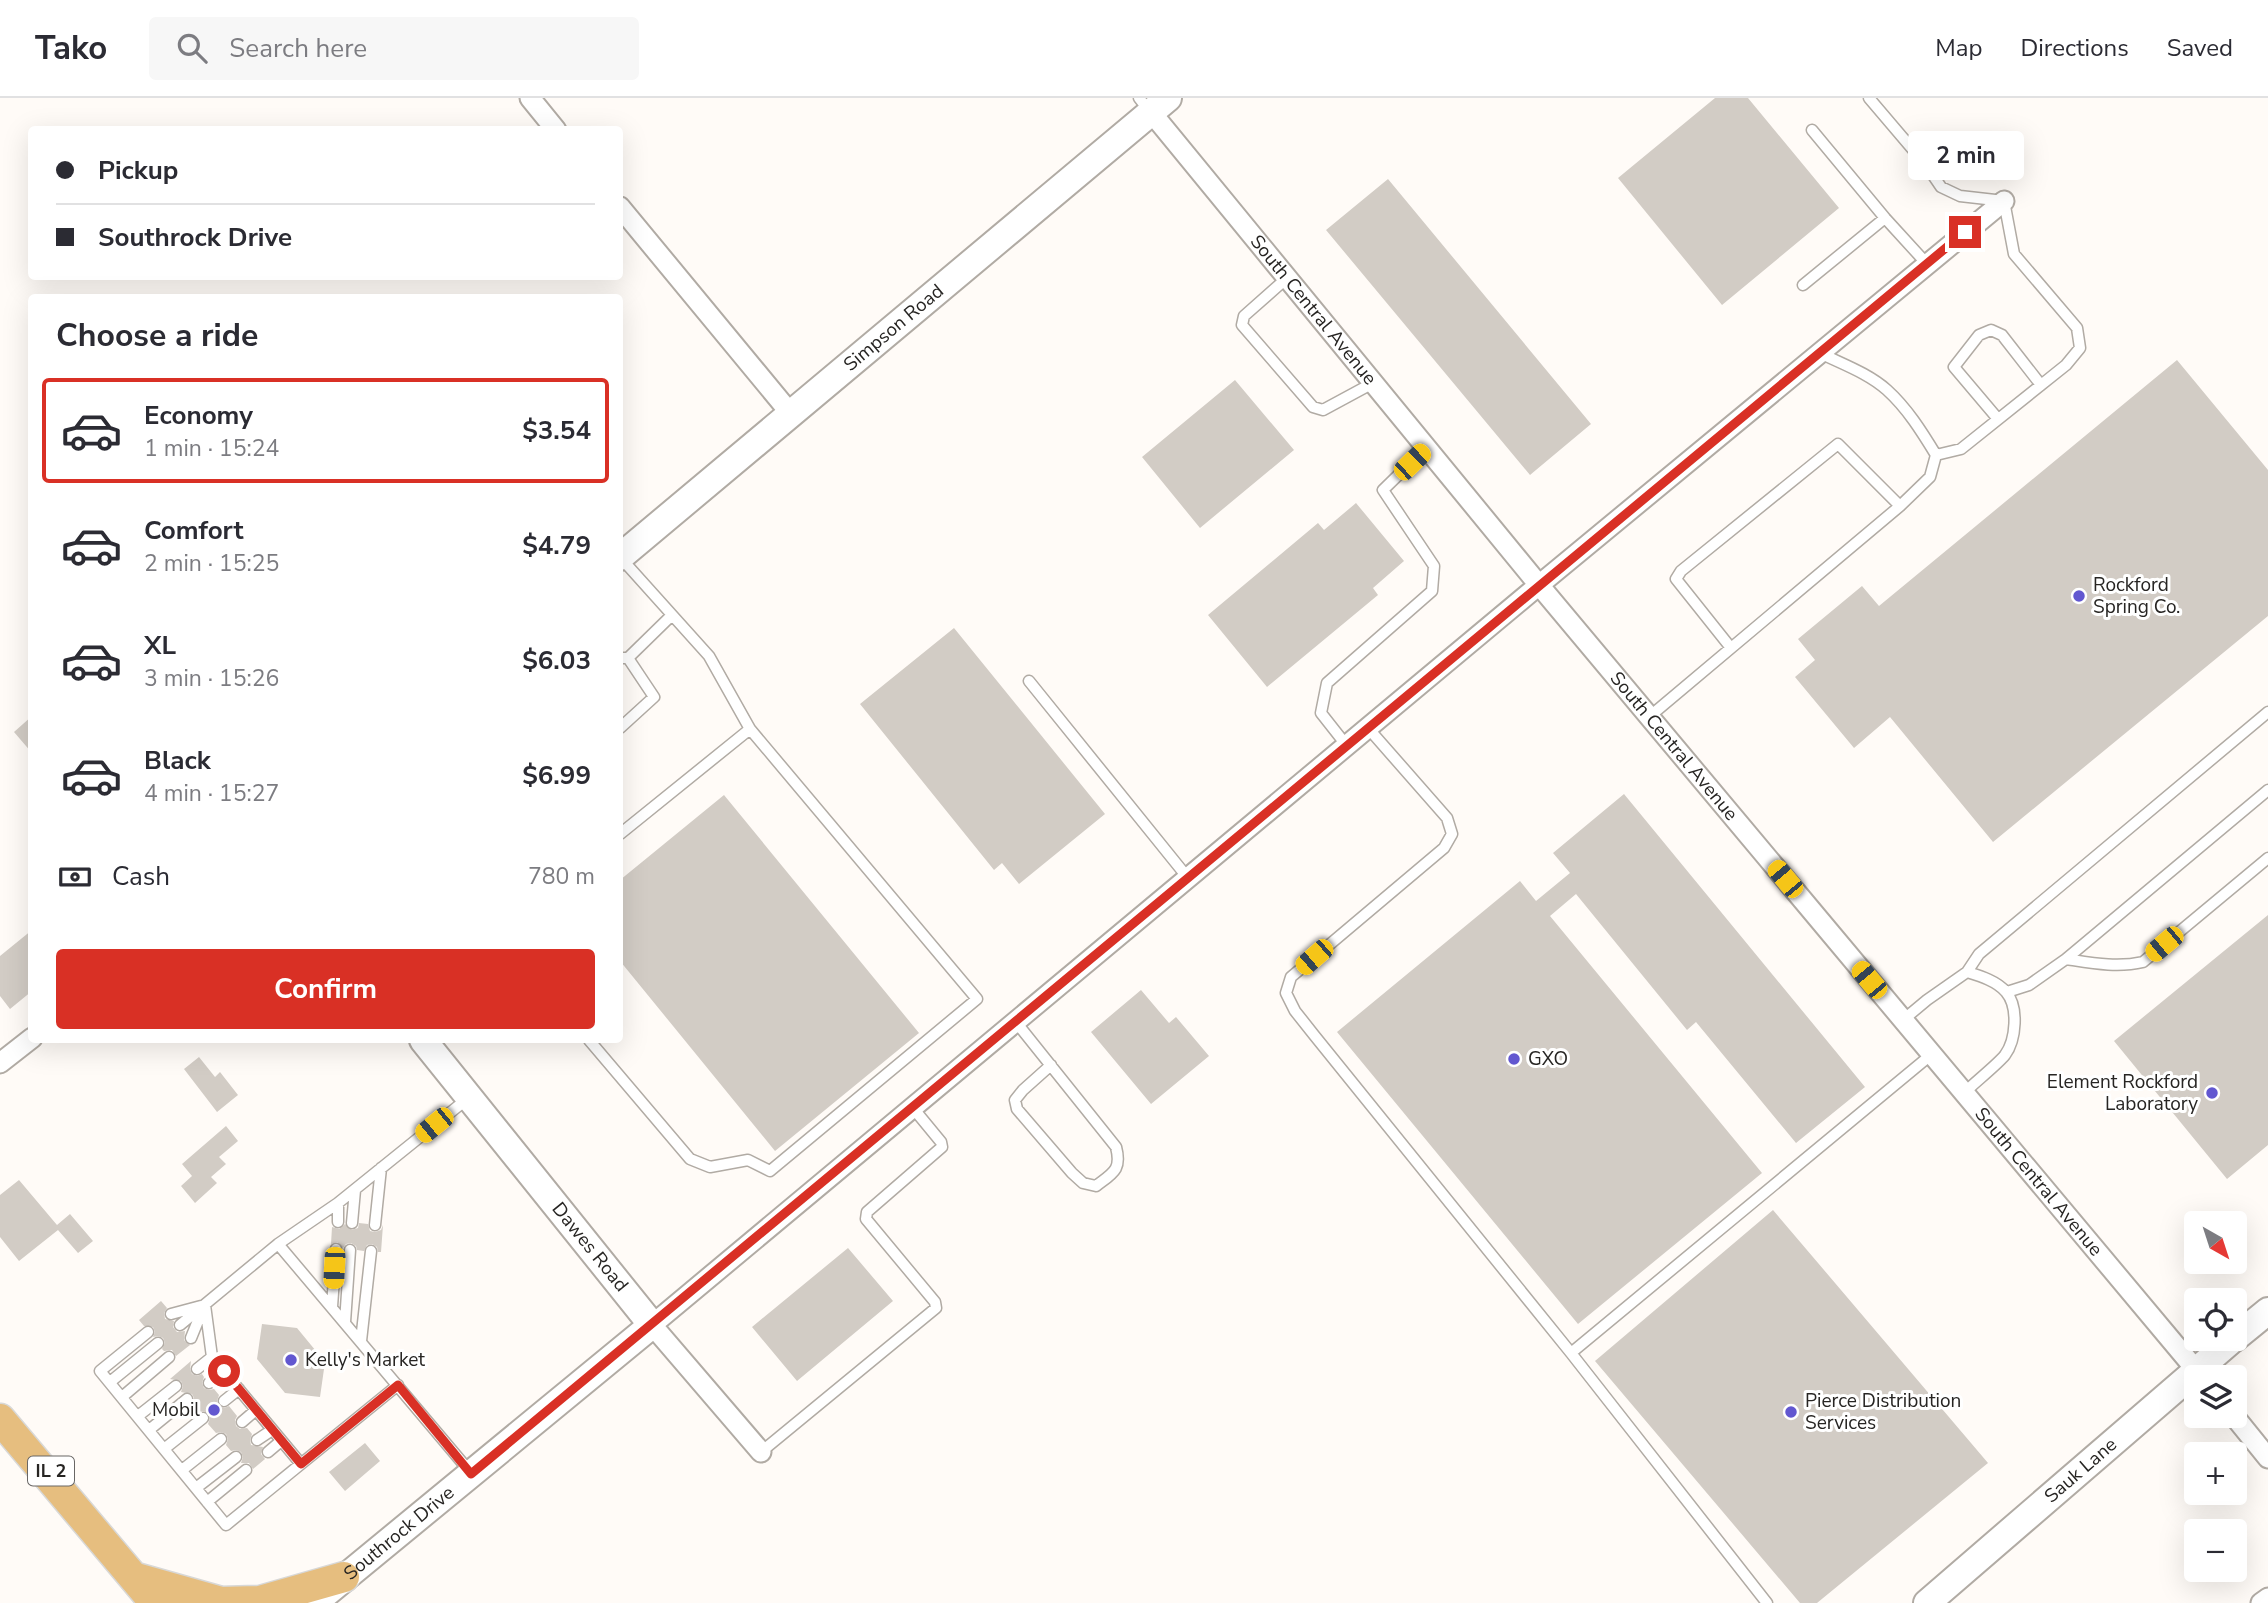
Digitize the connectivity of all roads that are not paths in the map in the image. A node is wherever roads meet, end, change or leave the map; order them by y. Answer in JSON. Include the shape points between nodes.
{"nodes":[{"id":1,"x":530,"y":98,"type":"edge"},
{"id":2,"x":1869,"y":98,"type":"edge"},
{"id":3,"x":1153,"y":103,"type":"edge"},
{"id":4,"x":553,"y":126,"type":"edge"},
{"id":5,"x":1812,"y":130,"type":"dead end"},
{"id":6,"x":2004,"y":201,"type":"junction"},
{"id":7,"x":623,"y":210,"type":"edge"},
{"id":8,"x":1885,"y":218,"type":"junction"},
{"id":9,"x":1927,"y":264,"type":"junction"},
{"id":10,"x":1287,"y":278,"type":"junction"},
{"id":11,"x":1802,"y":285,"type":"dead end"},
{"id":12,"x":1819,"y":353,"type":"junction"},
{"id":13,"x":1373,"y":383,"type":"junction"},
{"id":14,"x":2041,"y":385,"type":"junction"},
{"id":15,"x":791,"y":414,"type":"junction"},
{"id":16,"x":1998,"y":419,"type":"junction"},
{"id":17,"x":1426,"y":448,"type":"junction"},
{"id":18,"x":1936,"y":455,"type":"junction"},
{"id":19,"x":1900,"y":506,"type":"junction"},
{"id":20,"x":623,"y":554,"type":"edge"},
{"id":21,"x":623,"y":560,"type":"edge"},
{"id":22,"x":1539,"y":585,"type":"junction"},
{"id":23,"x":673,"y":615,"type":"junction"},
{"id":24,"x":1731,"y":648,"type":"junction"},
{"id":25,"x":624,"y":658,"type":"edge"},
{"id":26,"x":1029,"y":681,"type":"dead end"},
{"id":27,"x":2268,"y":712,"type":"edge"},
{"id":28,"x":1649,"y":717,"type":"junction"},
{"id":29,"x":623,"y":725,"type":"edge"},
{"id":30,"x":1368,"y":728,"type":"junction"},
{"id":31,"x":750,"y":729,"type":"junction"},
{"id":32,"x":1347,"y":746,"type":"junction"},
{"id":33,"x":2268,"y":790,"type":"edge"},
{"id":34,"x":623,"y":832,"type":"edge"},
{"id":35,"x":2268,"y":859,"type":"edge"},
{"id":36,"x":1188,"y":878,"type":"junction"},
{"id":37,"x":2066,"y":959,"type":"junction"},
{"id":38,"x":1967,"y":972,"type":"junction"},
{"id":39,"x":2007,"y":992,"type":"junction"},
{"id":40,"x":1903,"y":1020,"type":"junction"},
{"id":41,"x":1016,"y":1022,"type":"junction"},
{"id":42,"x":28,"y":1041,"type":"edge"},
{"id":43,"x":425,"y":1043,"type":"edge"},
{"id":44,"x":592,"y":1043,"type":"edge"},
{"id":45,"x":1932,"y":1055,"type":"junction"},
{"id":46,"x":0,"y":1063,"type":"edge"},
{"id":47,"x":1051,"y":1065,"type":"junction"},
{"id":48,"x":1964,"y":1093,"type":"junction"},
{"id":49,"x":469,"y":1097,"type":"junction"},
{"id":50,"x":913,"y":1108,"type":"junction"},
{"id":51,"x":381,"y":1168,"type":"junction"},
{"id":52,"x":355,"y":1190,"type":"junction"},
{"id":53,"x":338,"y":1203,"type":"junction"},
{"id":54,"x":338,"y":1222,"type":"dead end"},
{"id":55,"x":352,"y":1223,"type":"dead end"},
{"id":56,"x":374,"y":1225,"type":"dead end"},
{"id":57,"x":278,"y":1244,"type":"junction"},
{"id":58,"x":335,"y":1249,"type":"dead end"},
{"id":59,"x":350,"y":1250,"type":"dead end"},
{"id":60,"x":371,"y":1251,"type":"dead end"},
{"id":61,"x":205,"y":1305,"type":"junction"},
{"id":62,"x":332,"y":1307,"type":"junction"},
{"id":63,"x":2268,"y":1311,"type":"edge"},
{"id":64,"x":171,"y":1314,"type":"dead end"},
{"id":65,"x":345,"y":1322,"type":"junction"},
{"id":66,"x":180,"y":1325,"type":"dead end"},
{"id":67,"x":652,"y":1325,"type":"junction"},
{"id":68,"x":2247,"y":1328,"type":"edge"},
{"id":69,"x":148,"y":1332,"type":"dead end"},
{"id":70,"x":191,"y":1338,"type":"dead end"},
{"id":71,"x":361,"y":1341,"type":"junction"},
{"id":72,"x":158,"y":1343,"type":"dead end"},
{"id":73,"x":2221,"y":1351,"type":"edge"},
{"id":74,"x":1571,"y":1353,"type":"junction"},
{"id":75,"x":169,"y":1357,"type":"dead end"},
{"id":76,"x":212,"y":1357,"type":"junction"},
{"id":77,"x":2192,"y":1365,"type":"edge"},
{"id":78,"x":2207,"y":1365,"type":"edge"},
{"id":79,"x":197,"y":1369,"type":"dead end"},
{"id":80,"x":224,"y":1371,"type":"junction"},
{"id":81,"x":110,"y":1382,"type":"junction"},
{"id":82,"x":209,"y":1382,"type":"dead end"},
{"id":83,"x":398,"y":1385,"type":"junction"},
{"id":84,"x":176,"y":1386,"type":"dead end"},
{"id":85,"x":2184,"y":1386,"type":"edge"},
{"id":86,"x":239,"y":1389,"type":"junction"},
{"id":87,"x":122,"y":1397,"type":"junction"},
{"id":88,"x":187,"y":1399,"type":"dead end"},
{"id":89,"x":225,"y":1401,"type":"dead end"},
{"id":90,"x":0,"y":1403,"type":"edge"},
{"id":91,"x":256,"y":1410,"type":"junction"},
{"id":92,"x":138,"y":1416,"type":"junction"},
{"id":93,"x":203,"y":1418,"type":"dead end"},
{"id":94,"x":0,"y":1419,"type":"edge"},
{"id":95,"x":242,"y":1422,"type":"dead end"},
{"id":96,"x":2244,"y":1428,"type":"edge"},
{"id":97,"x":149,"y":1430,"type":"junction"},
{"id":98,"x":272,"y":1430,"type":"junction"},
{"id":99,"x":220,"y":1439,"type":"dead end"},
{"id":100,"x":257,"y":1440,"type":"dead end"},
{"id":101,"x":281,"y":1441,"type":"junction"},
{"id":102,"x":164,"y":1449,"type":"junction"},
{"id":103,"x":268,"y":1452,"type":"dead end"},
{"id":104,"x":761,"y":1452,"type":"joint"},
{"id":105,"x":236,"y":1457,"type":"dead end"},
{"id":106,"x":2268,"y":1458,"type":"edge"},
{"id":107,"x":301,"y":1464,"type":"junction"},
{"id":108,"x":182,"y":1470,"type":"junction"},
{"id":109,"x":246,"y":1470,"type":"dead end"},
{"id":110,"x":471,"y":1474,"type":"junction"},
{"id":111,"x":196,"y":1488,"type":"junction"},
{"id":112,"x":207,"y":1502,"type":"junction"},
{"id":113,"x":103,"y":1539,"type":"junction"},
{"id":114,"x":344,"y":1577,"type":"junction"},
{"id":115,"x":136,"y":1578,"type":"junction"},
{"id":116,"x":2268,"y":1598,"type":"edge"},
{"id":117,"x":155,"y":1603,"type":"edge"},
{"id":118,"x":314,"y":1603,"type":"edge"},
{"id":119,"x":1767,"y":1603,"type":"edge"},
{"id":120,"x":1927,"y":1603,"type":"edge"},
{"id":121,"x":2261,"y":1603,"type":"edge"}],
"edges":[{"from":1,"to":4,"type":"street"},
{"from":2,"to":6,"type":"lane","via":[[1941,187],[1960,196]]},
{"from":3,"to":10,"type":"street","name":"South Central Avenue"},
{"from":3,"to":15,"type":"street","name":"Simpson Road","via":[[1119,142]]},
{"from":5,"to":8,"type":"lane"},
{"from":6,"to":9,"type":"street","name":"Southrock Drive"},
{"from":6,"to":14,"type":"lane","via":[[2014,254],[2077,328],[2080,348]]},
{"from":7,"to":15,"type":"street"},
{"from":8,"to":9,"type":"lane"},
{"from":8,"to":11,"type":"lane"},
{"from":9,"to":12,"type":"street","name":"Southrock Drive"},
{"from":10,"to":13,"type":"street","name":"South Central Avenue"},
{"from":10,"to":13,"type":"lane","via":[[1244,316],[1242,325],[1313,407],[1323,410]]},
{"from":12,"to":18,"type":"lane","via":[[1886,390],[1916,423]]},
{"from":12,"to":22,"type":"street","name":"Southrock Drive"},
{"from":13,"to":17,"type":"street","name":"South Central Avenue"},
{"from":14,"to":16,"type":"lane"},
{"from":14,"to":16,"type":"lane","via":[[2002,335],[1991,330],[1979,335],[1954,367]]},
{"from":15,"to":20,"type":"street","name":"Simpson Road"},
{"from":16,"to":18,"type":"lane","via":[[1961,449]]},
{"from":17,"to":22,"type":"street","name":"South Central Avenue"},
{"from":17,"to":32,"type":"lane","via":[[1383,490],[1434,566],[1432,591],[1327,683],[1321,713]]},
{"from":18,"to":19,"type":"lane","via":[[1930,477]]},
{"from":19,"to":24,"type":"lane"},
{"from":19,"to":24,"type":"lane","via":[[1838,444],[1681,571],[1676,579]]},
{"from":21,"to":23,"type":"lane"},
{"from":22,"to":28,"type":"street","name":"South Central Avenue"},
{"from":22,"to":30,"type":"street","name":"Southrock Drive"},
{"from":23,"to":25,"type":"lane"},
{"from":23,"to":31,"type":"lane","via":[[709,656]]},
{"from":24,"to":28,"type":"lane"},
{"from":25,"to":29,"type":"lane","via":[[654,697]]},
{"from":26,"to":36,"type":"lane"},
{"from":27,"to":38,"type":"lane","via":[[1979,954]]},
{"from":28,"to":40,"type":"street","name":"South Central Avenue"},
{"from":30,"to":32,"type":"street","name":"Southrock Drive"},
{"from":30,"to":74,"type":"lane","via":[[1447,818],[1452,834],[1444,848],[1291,977],[1286,993],[1295,1011]]},
{"from":31,"to":34,"type":"lane"},
{"from":31,"to":44,"type":"lane","via":[[977,999],[770,1171],[748,1160],[710,1167],[690,1159]]},
{"from":32,"to":36,"type":"street","name":"Southrock Drive"},
{"from":33,"to":37,"type":"lane"},
{"from":35,"to":37,"type":"lane","via":[[2143,962],[2104,965]]},
{"from":36,"to":41,"type":"street","name":"Southrock Drive"},
{"from":37,"to":39,"type":"lane","via":[[2029,985]]},
{"from":38,"to":39,"type":"lane"},
{"from":38,"to":40,"type":"lane"},
{"from":39,"to":48,"type":"lane","via":[[2014,1009],[2014,1028],[2005,1055]]},
{"from":40,"to":45,"type":"street","name":"South Central Avenue"},
{"from":41,"to":47,"type":"lane"},
{"from":41,"to":50,"type":"street","name":"Southrock Drive"},
{"from":42,"to":46,"type":"street"},
{"from":43,"to":49,"type":"street","name":"Dawes Road"},
{"from":45,"to":48,"type":"street","name":"South Central Avenue"},
{"from":45,"to":74,"type":"lane"},
{"from":47,"to":47,"type":"lane","via":[[1116,1147],[1115,1171],[1096,1185],[1083,1183],[1072,1173],[1017,1109],[1015,1100]]},
{"from":48,"to":77,"type":"street","name":"South Central Avenue"},
{"from":49,"to":51,"type":"lane"},
{"from":49,"to":67,"type":"street","name":"Dawes Road"},
{"from":50,"to":67,"type":"street","name":"Southrock Drive"},
{"from":50,"to":104,"type":"lane","via":[[942,1147],[867,1212],[866,1219],[936,1308]]},
{"from":51,"to":52,"type":"lane"},
{"from":51,"to":56,"type":"lane"},
{"from":52,"to":53,"type":"lane"},
{"from":52,"to":55,"type":"lane"},
{"from":53,"to":54,"type":"lane"},
{"from":53,"to":57,"type":"lane"},
{"from":57,"to":61,"type":"lane"},
{"from":57,"to":62,"type":"lane"},
{"from":58,"to":62,"type":"lane"},
{"from":59,"to":65,"type":"lane"},
{"from":60,"to":71,"type":"lane"},
{"from":61,"to":64,"type":"lane"},
{"from":61,"to":66,"type":"lane"},
{"from":61,"to":70,"type":"lane"},
{"from":61,"to":76,"type":"lane"},
{"from":62,"to":65,"type":"lane"},
{"from":63,"to":68,"type":"street","name":"Sauk Lane"},
{"from":65,"to":71,"type":"lane"},
{"from":67,"to":104,"type":"street","name":"Dawes Road"},
{"from":67,"to":110,"type":"street","name":"Southrock Drive"},
{"from":69,"to":81,"type":"lane","via":[[100,1370]]},
{"from":71,"to":83,"type":"lane"},
{"from":72,"to":81,"type":"lane"},
{"from":73,"to":78,"type":"street","name":"Sauk Lane"},
{"from":74,"to":119,"type":"lane"},
{"from":75,"to":87,"type":"lane"},
{"from":76,"to":79,"type":"lane"},
{"from":76,"to":80,"type":"lane"},
{"from":80,"to":82,"type":"lane"},
{"from":80,"to":86,"type":"lane"},
{"from":81,"to":87,"type":"lane"},
{"from":83,"to":107,"type":"lane"},
{"from":83,"to":110,"type":"lane"},
{"from":84,"to":92,"type":"lane"},
{"from":85,"to":120,"type":"street","name":"Sauk Lane"},
{"from":86,"to":89,"type":"lane"},
{"from":86,"to":91,"type":"lane"},
{"from":87,"to":92,"type":"lane"},
{"from":88,"to":97,"type":"lane"},
{"from":90,"to":113,"type":"main road","number":"IL 2"},
{"from":91,"to":95,"type":"lane"},
{"from":91,"to":98,"type":"lane"},
{"from":92,"to":97,"type":"lane"},
{"from":93,"to":102,"type":"lane"},
{"from":94,"to":113,"type":"main road","number":"IL 2"},
{"from":96,"to":106,"type":"street"},
{"from":97,"to":102,"type":"lane"},
{"from":98,"to":100,"type":"lane"},
{"from":98,"to":101,"type":"lane"},
{"from":99,"to":108,"type":"lane"},
{"from":101,"to":103,"type":"lane"},
{"from":101,"to":107,"type":"lane"},
{"from":102,"to":108,"type":"lane"},
{"from":105,"to":111,"type":"lane"},
{"from":107,"to":112,"type":"lane","via":[[226,1525]]},
{"from":108,"to":111,"type":"lane"},
{"from":109,"to":112,"type":"lane"},
{"from":110,"to":114,"type":"street","name":"Southrock Drive"},
{"from":111,"to":112,"type":"lane"},
{"from":113,"to":115,"type":"main road","number":"IL 2"},
{"from":114,"to":115,"type":"main road","via":[[260,1601],[221,1602]]},
{"from":114,"to":118,"type":"street","name":"Southrock Drive"},
{"from":115,"to":117,"type":"main road","number":"IL 2"},
{"from":116,"to":121,"type":"street"}]}
